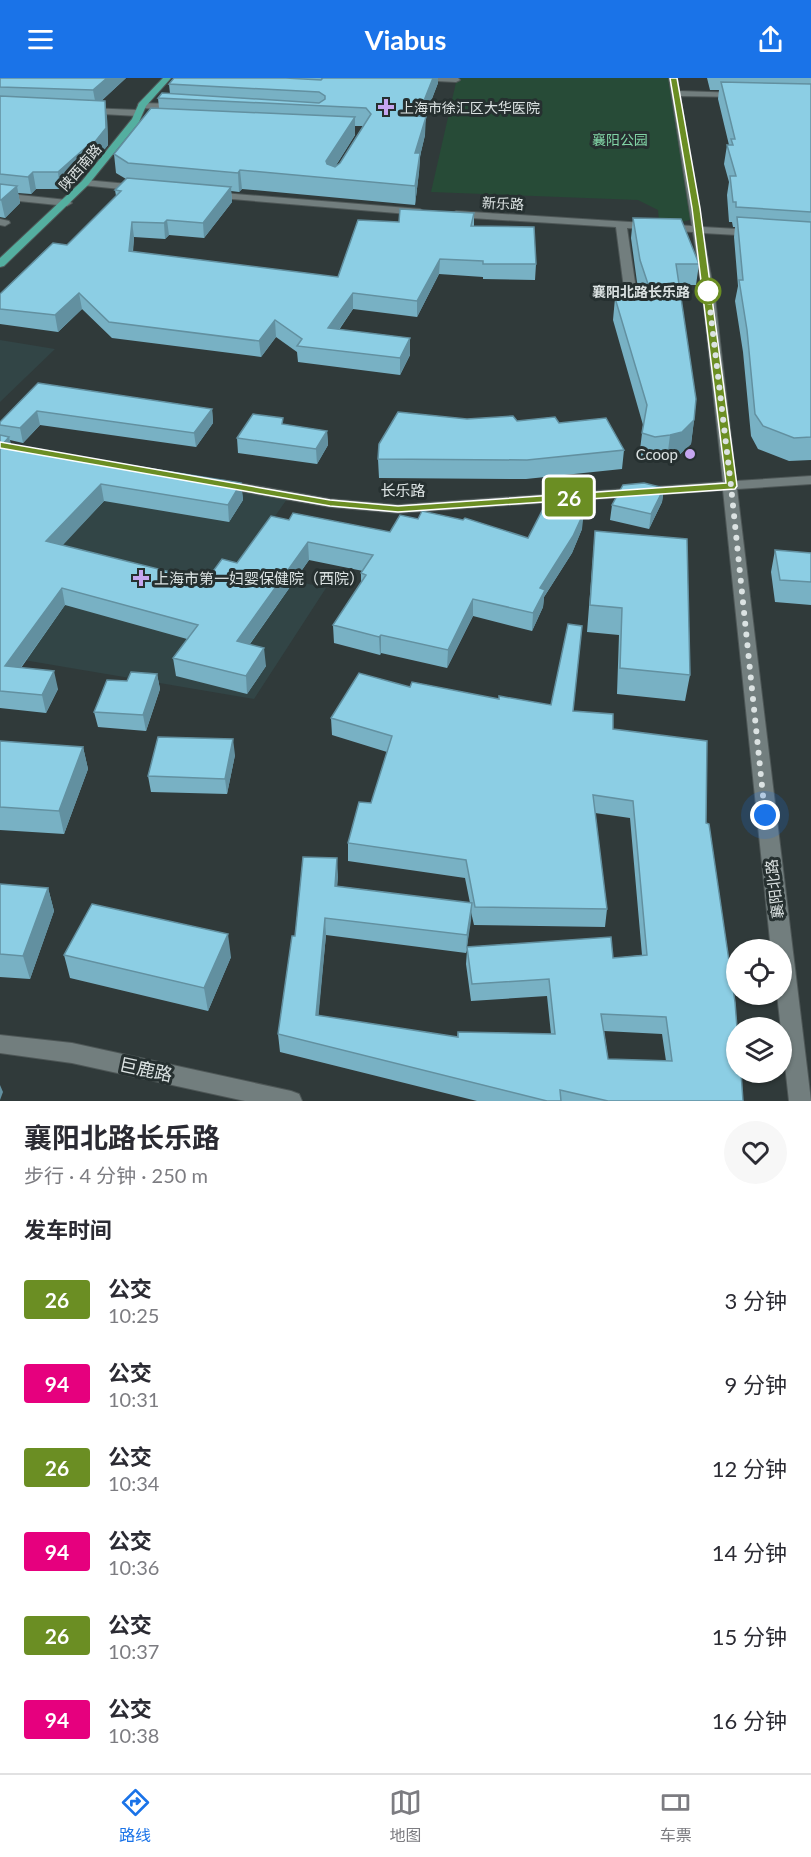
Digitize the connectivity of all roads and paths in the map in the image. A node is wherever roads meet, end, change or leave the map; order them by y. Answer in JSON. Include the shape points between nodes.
{"nodes":[{"id":1,"x":418,"y":78,"type":"edge"},
{"id":2,"x":674,"y":78,"type":"edge"},
{"id":3,"x":456,"y":80,"type":"dead end"},
{"id":4,"x":167,"y":82,"type":"edge"},
{"id":5,"x":677,"y":97,"type":"junction"},
{"id":6,"x":744,"y":100,"type":"edge"},
{"id":7,"x":189,"y":108,"type":"edge"},
{"id":8,"x":81,"y":110,"type":"edge"},
{"id":9,"x":139,"y":113,"type":"junction"},
{"id":10,"x":148,"y":121,"type":"edge"},
{"id":11,"x":85,"y":183,"type":"junction"},
{"id":12,"x":144,"y":189,"type":"edge"},
{"id":13,"x":204,"y":194,"type":"edge"},
{"id":14,"x":0,"y":196,"type":"edge"},
{"id":15,"x":67,"y":203,"type":"junction"},
{"id":16,"x":432,"y":212,"type":"edge"},
{"id":17,"x":443,"y":213,"type":"edge"},
{"id":18,"x":621,"y":224,"type":"junction"},
{"id":19,"x":698,"y":229,"type":"junction"},
{"id":20,"x":766,"y":233,"type":"edge"},
{"id":21,"x":0,"y":264,"type":"edge"},
{"id":22,"x":631,"y":296,"type":"edge"},
{"id":23,"x":811,"y":480,"type":"edge"},
{"id":24,"x":213,"y":482,"type":"edge"},
{"id":25,"x":731,"y":486,"type":"junction"},
{"id":26,"x":780,"y":939,"type":"edge"},
{"id":27,"x":788,"y":1005,"type":"edge"},
{"id":28,"x":0,"y":1044,"type":"edge"},
{"id":29,"x":291,"y":1101,"type":"edge"},
{"id":30,"x":800,"y":1101,"type":"edge"}],
"edges":[{"from":1,"to":3,"type":"street"},
{"from":2,"to":5,"type":"street","name":"襄阳北路"},
{"from":4,"to":9,"type":"main road","name":"陕西南路"},
{"from":5,"to":6,"type":"street"},
{"from":5,"to":19,"type":"street","name":"襄阳北路"},
{"from":7,"to":9,"type":"street"},
{"from":8,"to":9,"type":"street"},
{"from":9,"to":10,"type":"street"},
{"from":9,"to":11,"type":"main road","name":"陕西南路"},
{"from":11,"to":12,"type":"street"},
{"from":11,"to":15,"type":"main road","name":"陕西南路"},
{"from":13,"to":16,"type":"street"},
{"from":14,"to":15,"type":"street"},
{"from":15,"to":21,"type":"main road","name":"陕西南路"},
{"from":17,"to":18,"type":"street","name":"新乐路"},
{"from":18,"to":19,"type":"street","name":"新乐路"},
{"from":18,"to":22,"type":"street"},
{"from":19,"to":20,"type":"street","name":"新乐路"},
{"from":19,"to":25,"type":"street","name":"襄阳北路"},
{"from":23,"to":25,"type":"street","name":"长乐路"},
{"from":24,"to":25,"type":"street","name":"长乐路","via":[[330,503],[398,509]]},
{"from":25,"to":26,"type":"street","name":"襄阳北路"},
{"from":27,"to":30,"type":"street","name":"襄阳北路"},
{"from":28,"to":29,"type":"street","name":"巨鹿路","via":[[72,1053]]}]}
